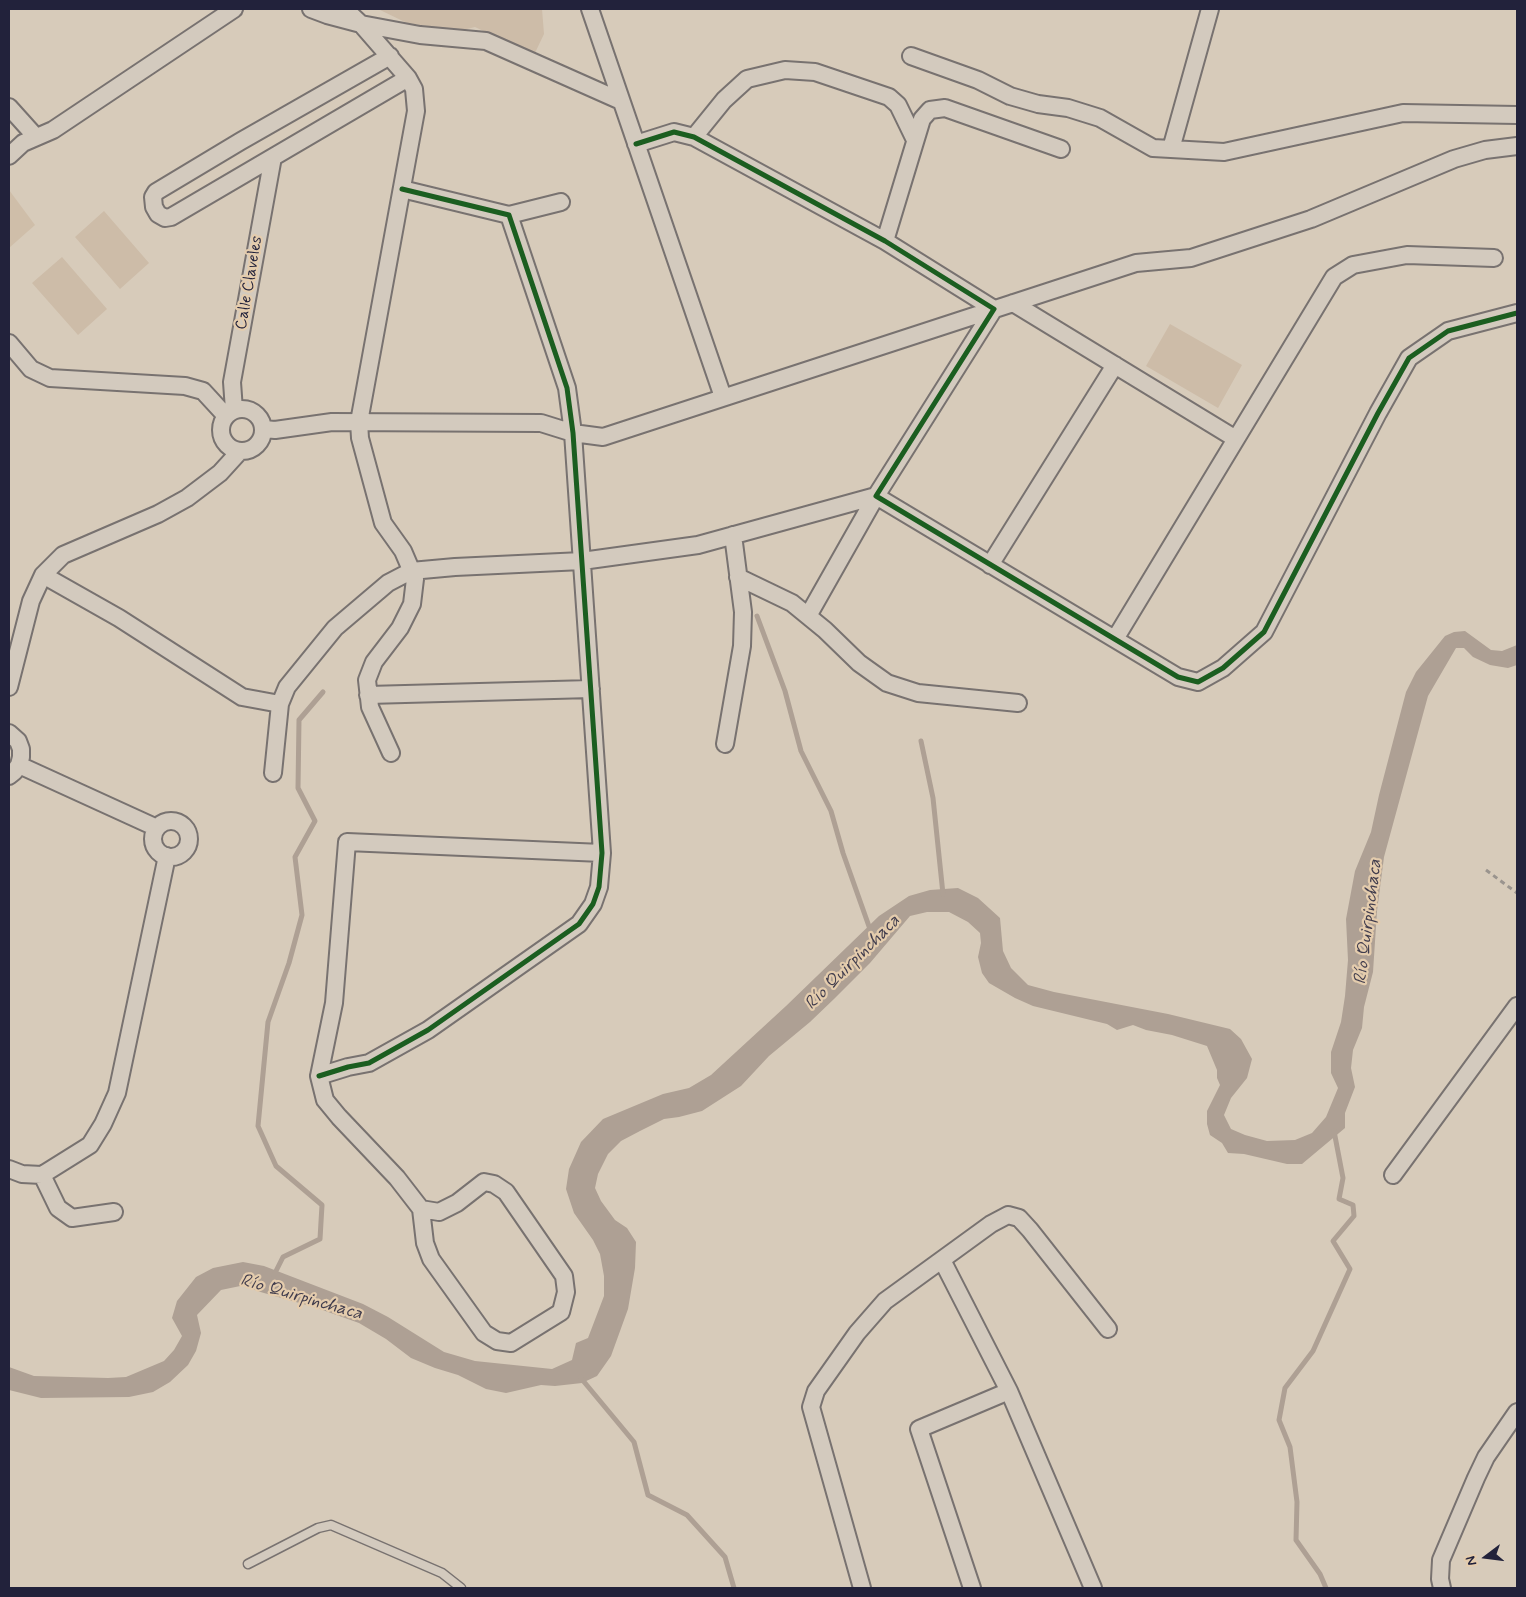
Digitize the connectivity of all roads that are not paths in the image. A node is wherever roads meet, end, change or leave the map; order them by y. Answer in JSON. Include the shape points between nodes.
{"nodes":[{"id":1,"x":234,"y":9,"type":"edge"},
{"id":2,"x":311,"y":9,"type":"edge"},
{"id":3,"x":345,"y":9,"type":"edge"},
{"id":4,"x":590,"y":9,"type":"edge"},
{"id":5,"x":1210,"y":9,"type":"edge"},
{"id":6,"x":361,"y":24,"type":"junction"},
{"id":7,"x":390,"y":56,"type":"junction"},
{"id":8,"x":911,"y":56,"type":"dead end"},
{"id":9,"x":408,"y":78,"type":"junction"},
{"id":10,"x":622,"y":101,"type":"junction"},
{"id":11,"x":9,"y":107,"type":"edge"},
{"id":12,"x":1517,"y":115,"type":"edge"},
{"id":13,"x":36,"y":137,"type":"junction"},
{"id":14,"x":694,"y":137,"type":"junction"},
{"id":15,"x":915,"y":140,"type":"junction"},
{"id":16,"x":636,"y":144,"type":"junction"},
{"id":17,"x":1517,"y":146,"type":"edge"},
{"id":18,"x":1061,"y":149,"type":"dead end"},
{"id":19,"x":1171,"y":149,"type":"junction"},
{"id":20,"x":9,"y":156,"type":"edge"},
{"id":21,"x":273,"y":157,"type":"junction"},
{"id":22,"x":402,"y":189,"type":"junction"},
{"id":23,"x":561,"y":202,"type":"dead end"},
{"id":24,"x":509,"y":216,"type":"junction"},
{"id":25,"x":885,"y":242,"type":"junction"},
{"id":26,"x":1494,"y":258,"type":"dead end"},
{"id":27,"x":1013,"y":303,"type":"junction"},
{"id":28,"x":994,"y":309,"type":"junction"},
{"id":29,"x":1517,"y":313,"type":"edge"},
{"id":30,"x":9,"y":343,"type":"edge"},
{"id":31,"x":1115,"y":365,"type":"junction"},
{"id":32,"x":723,"y":397,"type":"junction"},
{"id":33,"x":230,"y":413,"type":"junction"},
{"id":34,"x":359,"y":422,"type":"junction"},
{"id":35,"x":264,"y":429,"type":"junction"},
{"id":36,"x":573,"y":433,"type":"junction"},
{"id":37,"x":1236,"y":439,"type":"junction"},
{"id":38,"x":240,"y":451,"type":"junction"},
{"id":39,"x":876,"y":496,"type":"junction"},
{"id":40,"x":733,"y":535,"type":"junction"},
{"id":41,"x":582,"y":561,"type":"junction"},
{"id":42,"x":990,"y":565,"type":"junction"},
{"id":43,"x":411,"y":571,"type":"junction"},
{"id":44,"x":43,"y":575,"type":"junction"},
{"id":45,"x":738,"y":577,"type":"junction"},
{"id":46,"x":808,"y":616,"type":"junction"},
{"id":47,"x":1115,"y":639,"type":"junction"},
{"id":48,"x":9,"y":687,"type":"edge"},
{"id":49,"x":591,"y":689,"type":"junction"},
{"id":50,"x":368,"y":695,"type":"junction"},
{"id":51,"x":1018,"y":703,"type":"dead end"},
{"id":52,"x":280,"y":704,"type":"junction"},
{"id":53,"x":9,"y":733,"type":"edge"},
{"id":54,"x":725,"y":744,"type":"dead end"},
{"id":55,"x":391,"y":753,"type":"dead end"},
{"id":56,"x":14,"y":770,"type":"edge"},
{"id":57,"x":273,"y":774,"type":"dead end"},
{"id":58,"x":157,"y":828,"type":"junction"},
{"id":59,"x":602,"y":853,"type":"junction"},
{"id":60,"x":167,"y":856,"type":"junction"},
{"id":61,"x":1517,"y":1006,"type":"edge"},
{"id":62,"x":319,"y":1076,"type":"junction"},
{"id":63,"x":9,"y":1169,"type":"edge"},
{"id":64,"x":42,"y":1175,"type":"junction"},
{"id":65,"x":1393,"y":1175,"type":"dead end"},
{"id":66,"x":421,"y":1209,"type":"junction"},
{"id":67,"x":114,"y":1212,"type":"dead end"},
{"id":68,"x":942,"y":1260,"type":"junction"},
{"id":69,"x":1108,"y":1329,"type":"dead end"},
{"id":70,"x":1008,"y":1391,"type":"junction"},
{"id":71,"x":1517,"y":1412,"type":"edge"},
{"id":72,"x":248,"y":1564,"type":"dead end"},
{"id":73,"x":461,"y":1588,"type":"edge"},
{"id":74,"x":862,"y":1588,"type":"edge"},
{"id":75,"x":972,"y":1588,"type":"edge"},
{"id":76,"x":1093,"y":1588,"type":"edge"},
{"id":77,"x":1442,"y":1588,"type":"edge"}],
"edges":[{"from":1,"to":13,"type":"street","via":[[53,130]]},
{"from":2,"to":6,"type":"street"},
{"from":3,"to":6,"type":"street"},
{"from":4,"to":10,"type":"street"},
{"from":5,"to":19,"type":"street"},
{"from":6,"to":7,"type":"street"},
{"from":6,"to":10,"type":"street","via":[[420,35],[486,41]]},
{"from":7,"to":9,"type":"street"},
{"from":7,"to":21,"type":"street","via":[[156,192],[154,207],[165,218],[172,217]]},
{"from":8,"to":19,"type":"street","via":[[978,80],[1010,96],[1100,118],[1153,148]]},
{"from":9,"to":21,"type":"street"},
{"from":9,"to":22,"type":"street","via":[[414,89],[416,111]]},
{"from":10,"to":16,"type":"street"},
{"from":11,"to":13,"type":"street"},
{"from":12,"to":19,"type":"street","via":[[1403,113],[1224,152]]},
{"from":13,"to":20,"type":"street","via":[[23,143]]},
{"from":14,"to":15,"type":"street","via":[[746,79],[785,70],[815,72],[889,97],[898,105]]},
{"from":14,"to":16,"type":"street","via":[[674,132]]},
{"from":14,"to":25,"type":"street"},
{"from":15,"to":18,"type":"street","via":[[922,119],[930,110],[945,108]]},
{"from":15,"to":25,"type":"street"},
{"from":16,"to":32,"type":"street"},
{"from":17,"to":27,"type":"street","via":[[1485,150],[1454,159],[1311,219],[1191,258],[1136,262]]},
{"from":21,"to":33,"type":"street","name":"Calle Claveles","via":[[232,382]]},
{"from":22,"to":24,"type":"street"},
{"from":22,"to":34,"type":"street"},
{"from":23,"to":24,"type":"street"},
{"from":24,"to":36,"type":"street","via":[[567,388]]},
{"from":25,"to":28,"type":"street"},
{"from":26,"to":37,"type":"street","via":[[1407,255],[1354,265],[1334,277]]},
{"from":27,"to":28,"type":"street"},
{"from":27,"to":31,"type":"street"},
{"from":28,"to":32,"type":"street"},
{"from":28,"to":39,"type":"street"},
{"from":29,"to":47,"type":"street","via":[[1448,331],[1409,358],[1264,632],[1223,668],[1198,682],[1178,677]]},
{"from":30,"to":33,"type":"street","via":[[31,369],[50,378],[185,386],[203,392]]},
{"from":31,"to":37,"type":"street"},
{"from":31,"to":42,"type":"street"},
{"from":32,"to":36,"type":"street","via":[[603,437]]},
{"from":33,"to":35,"type":"street","via":[[248,409],[262,422]]},
{"from":33,"to":38,"type":"street","via":[[221,428],[224,441]]},
{"from":34,"to":35,"type":"street"},
{"from":34,"to":36,"type":"street","via":[[541,423]]},
{"from":34,"to":43,"type":"street","via":[[360,438],[383,523],[403,551]]},
{"from":35,"to":38,"type":"street","via":[[260,443]]},
{"from":36,"to":41,"type":"street"},
{"from":37,"to":47,"type":"street"},
{"from":38,"to":44,"type":"street","via":[[220,473],[187,498],[63,555]]},
{"from":39,"to":40,"type":"street"},
{"from":39,"to":42,"type":"street"},
{"from":39,"to":46,"type":"street"},
{"from":40,"to":41,"type":"street","via":[[698,545]]},
{"from":40,"to":45,"type":"street"},
{"from":41,"to":43,"type":"street"},
{"from":41,"to":49,"type":"street"},
{"from":42,"to":47,"type":"street"},
{"from":43,"to":50,"type":"street","via":[[415,578],[412,604],[400,628],[374,662],[367,680]]},
{"from":43,"to":52,"type":"street","via":[[388,583],[335,628],[287,687]]},
{"from":44,"to":48,"type":"street","via":[[31,601]]},
{"from":44,"to":52,"type":"street","via":[[119,618],[242,697]]},
{"from":45,"to":46,"type":"street","via":[[792,603]]},
{"from":45,"to":54,"type":"street","via":[[743,612],[742,646]]},
{"from":46,"to":51,"type":"street","via":[[859,663],[887,683],[918,693]]},
{"from":49,"to":50,"type":"street"},
{"from":49,"to":59,"type":"street"},
{"from":50,"to":55,"type":"street","via":[[370,707]]},
{"from":52,"to":57,"type":"street"},
{"from":53,"to":56,"type":"street","via":[[21,749]]},
{"from":56,"to":58,"type":"street"},
{"from":58,"to":60,"type":"street","via":[[155,846]]},
{"from":58,"to":60,"type":"street","via":[[173,821],[188,831],[186,849],[178,856]]},
{"from":59,"to":62,"type":"street","via":[[599,887],[593,904],[579,924],[428,1030],[369,1063]]},
{"from":59,"to":62,"type":"street","via":[[347,842],[334,1003]]},
{"from":60,"to":64,"type":"street","via":[[117,1093],[90,1145]]},
{"from":61,"to":65,"type":"street"},
{"from":62,"to":66,"type":"street","via":[[325,1100],[334,1112],[397,1178]]},
{"from":63,"to":64,"type":"street","via":[[22,1174]]},
{"from":64,"to":67,"type":"street","via":[[58,1208],[72,1218]]},
{"from":66,"to":66,"type":"street","via":[[425,1243],[431,1259],[484,1333],[497,1341],[511,1343],[561,1312],[566,1292],[564,1276],[506,1192],[484,1182],[439,1212]]},
{"from":68,"to":69,"type":"street","via":[[991,1224],[1008,1215],[1019,1218]]},
{"from":68,"to":70,"type":"street"},
{"from":68,"to":74,"type":"street","via":[[885,1301],[857,1333],[816,1391],[812,1407]]},
{"from":70,"to":75,"type":"street","via":[[919,1429]]},
{"from":70,"to":76,"type":"street"},
{"from":71,"to":77,"type":"street","via":[[1486,1457],[1460,1515],[1441,1560]]},
{"from":72,"to":73,"type":"lane","via":[[330,1525],[442,1573]]}]}
